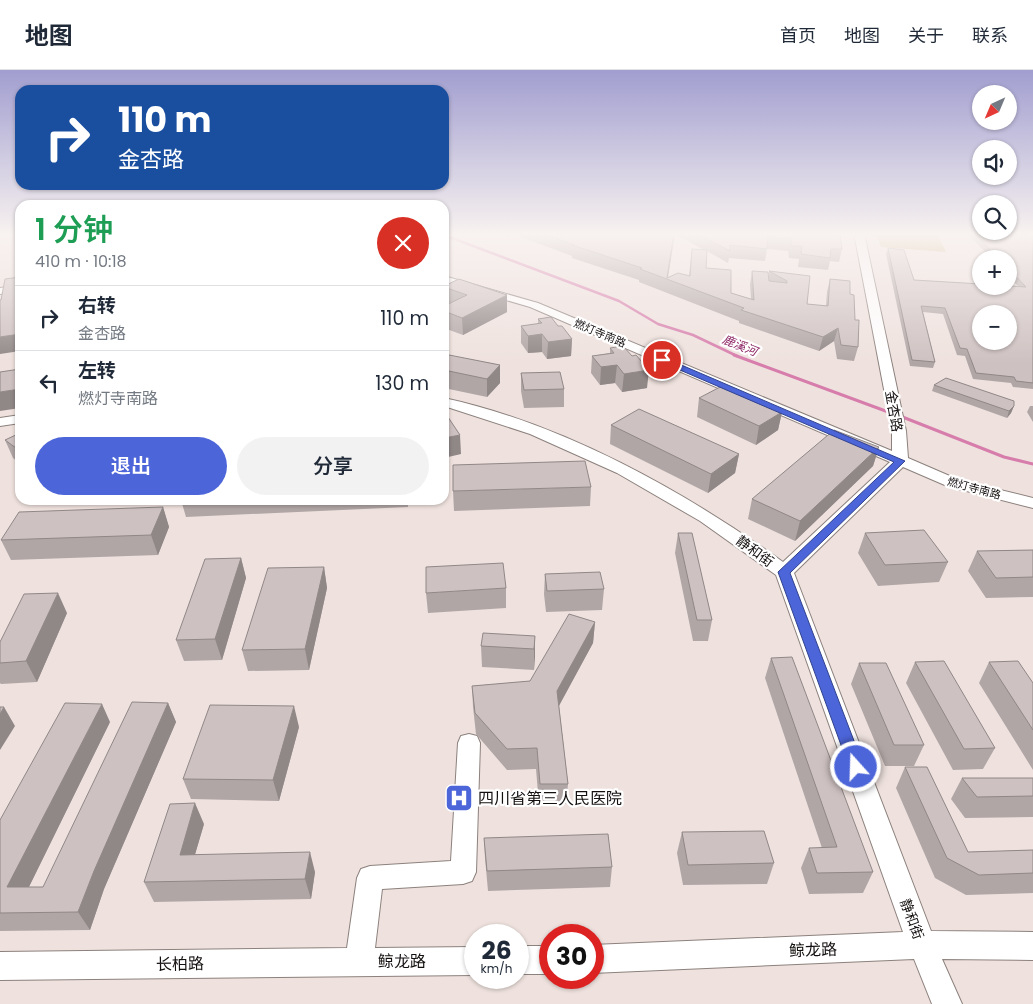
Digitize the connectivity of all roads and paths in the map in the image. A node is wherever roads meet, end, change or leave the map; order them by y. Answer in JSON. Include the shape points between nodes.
{"nodes":[{"id":1,"x":868,"y":277,"type":"edge"},
{"id":2,"x":449,"y":280,"type":"edge"},
{"id":3,"x":15,"y":289,"type":"edge"},
{"id":4,"x":0,"y":291,"type":"edge"},
{"id":5,"x":449,"y":404,"type":"edge"},
{"id":6,"x":15,"y":420,"type":"edge"},
{"id":7,"x":0,"y":422,"type":"edge"},
{"id":8,"x":900,"y":461,"type":"junction"},
{"id":9,"x":1033,"y":503,"type":"edge"},
{"id":10,"x":784,"y":572,"type":"junction"},
{"id":11,"x":469,"y":743,"type":"dead end"},
{"id":12,"x":922,"y":945,"type":"junction"},
{"id":13,"x":1033,"y":946,"type":"edge"},
{"id":14,"x":604,"y":958,"type":"edge"},
{"id":15,"x":359,"y":961,"type":"junction"},
{"id":16,"x":464,"y":961,"type":"edge"},
{"id":17,"x":0,"y":966,"type":"edge"},
{"id":18,"x":947,"y":1004,"type":"edge"}],
"edges":[{"from":1,"to":8,"type":"street","name":"金杏路","via":[[899,431]]},
{"from":2,"to":8,"type":"street","name":"燃灯寺南路","via":[[534,305]]},
{"from":3,"to":4,"type":"street"},
{"from":5,"to":10,"type":"street","name":"静和街","via":[[537,432],[638,477],[748,545]]},
{"from":6,"to":7,"type":"street"},
{"from":8,"to":9,"type":"street","name":"燃灯寺南路","via":[[953,484]]},
{"from":8,"to":10,"type":"street"},
{"from":10,"to":12,"type":"street","name":"静和街"},
{"from":11,"to":15,"type":"street","via":[[463,872],[370,878]]},
{"from":12,"to":13,"type":"street","name":"鲸龙路"},
{"from":12,"to":14,"type":"street","name":"鲸龙路"},
{"from":12,"to":18,"type":"street","name":"静和街"},
{"from":15,"to":16,"type":"street","name":"鲸龙路"},
{"from":15,"to":17,"type":"street","name":"长柏路"}]}
